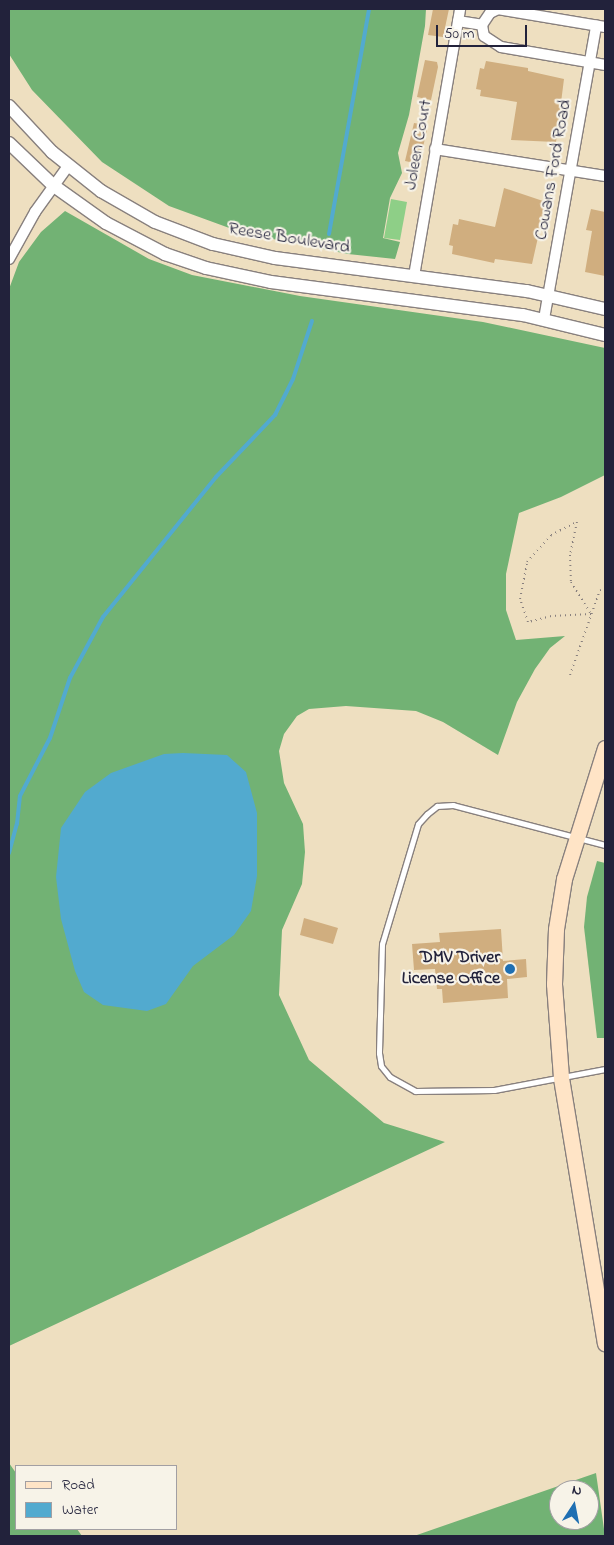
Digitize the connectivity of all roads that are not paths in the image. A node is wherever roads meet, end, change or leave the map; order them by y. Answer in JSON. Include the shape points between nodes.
{"nodes":[{"id":1,"x":460,"y":9,"type":"edge"},
{"id":2,"x":458,"y":21,"type":"junction"},
{"id":3,"x":482,"y":25,"type":"junction"},
{"id":4,"x":601,"y":26,"type":"edge"},
{"id":5,"x":590,"y":62,"type":"junction"},
{"id":6,"x":605,"y":65,"type":"edge"},
{"id":7,"x":9,"y":106,"type":"edge"},
{"id":8,"x":9,"y":143,"type":"edge"},
{"id":9,"x":435,"y":149,"type":"junction"},
{"id":10,"x":68,"y":166,"type":"junction"},
{"id":11,"x":570,"y":170,"type":"junction"},
{"id":12,"x":605,"y":176,"type":"edge"},
{"id":13,"x":54,"y":186,"type":"junction"},
{"id":14,"x":9,"y":259,"type":"edge"},
{"id":15,"x":414,"y":276,"type":"junction"},
{"id":16,"x":548,"y":295,"type":"junction"},
{"id":17,"x":605,"y":309,"type":"edge"},
{"id":18,"x":544,"y":319,"type":"junction"},
{"id":19,"x":605,"y":335,"type":"edge"},
{"id":20,"x":605,"y":748,"type":"edge"},
{"id":21,"x":575,"y":838,"type":"junction"},
{"id":22,"x":605,"y":845,"type":"edge"},
{"id":23,"x":605,"y":1069,"type":"edge"},
{"id":24,"x":561,"y":1078,"type":"junction"},
{"id":25,"x":605,"y":1343,"type":"edge"}],
"edges":[{"from":1,"to":2,"type":"street","name":"Joleen Court"},
{"from":2,"to":3,"type":"street"},
{"from":2,"to":9,"type":"street","name":"Joleen Court"},
{"from":3,"to":4,"type":"street","via":[[490,13],[498,9]]},
{"from":3,"to":5,"type":"street","via":[[484,36],[501,47]]},
{"from":4,"to":5,"type":"street","name":"Cowans Ford Road"},
{"from":5,"to":6,"type":"street"},
{"from":5,"to":11,"type":"street","name":"Cowans Ford Road"},
{"from":7,"to":10,"type":"street","name":"Reese Boulevard"},
{"from":8,"to":13,"type":"street"},
{"from":9,"to":11,"type":"street"},
{"from":9,"to":15,"type":"street","name":"Joleen Court"},
{"from":10,"to":13,"type":"street"},
{"from":10,"to":15,"type":"street","name":"Reese Boulevard","via":[[136,212],[213,244],[275,258]]},
{"from":11,"to":12,"type":"street"},
{"from":11,"to":16,"type":"street","name":"Cowans Ford Road"},
{"from":13,"to":14,"type":"street"},
{"from":13,"to":18,"type":"street","via":[[124,234],[206,268],[271,282]]},
{"from":15,"to":16,"type":"street","name":"Reese Boulevard"},
{"from":16,"to":17,"type":"street","name":"Reese Boulevard"},
{"from":16,"to":18,"type":"street","name":"Cowans Ford Road"},
{"from":18,"to":19,"type":"street"},
{"from":20,"to":21,"type":"main road"},
{"from":21,"to":22,"type":"lane"},
{"from":21,"to":24,"type":"main road","via":[[560,904],[554,957]]},
{"from":21,"to":24,"type":"lane","via":[[453,805],[437,806],[418,824],[382,944],[379,968],[381,1066],[403,1086],[415,1091],[494,1090]]},
{"from":23,"to":24,"type":"lane"},
{"from":24,"to":25,"type":"main road"}]}
